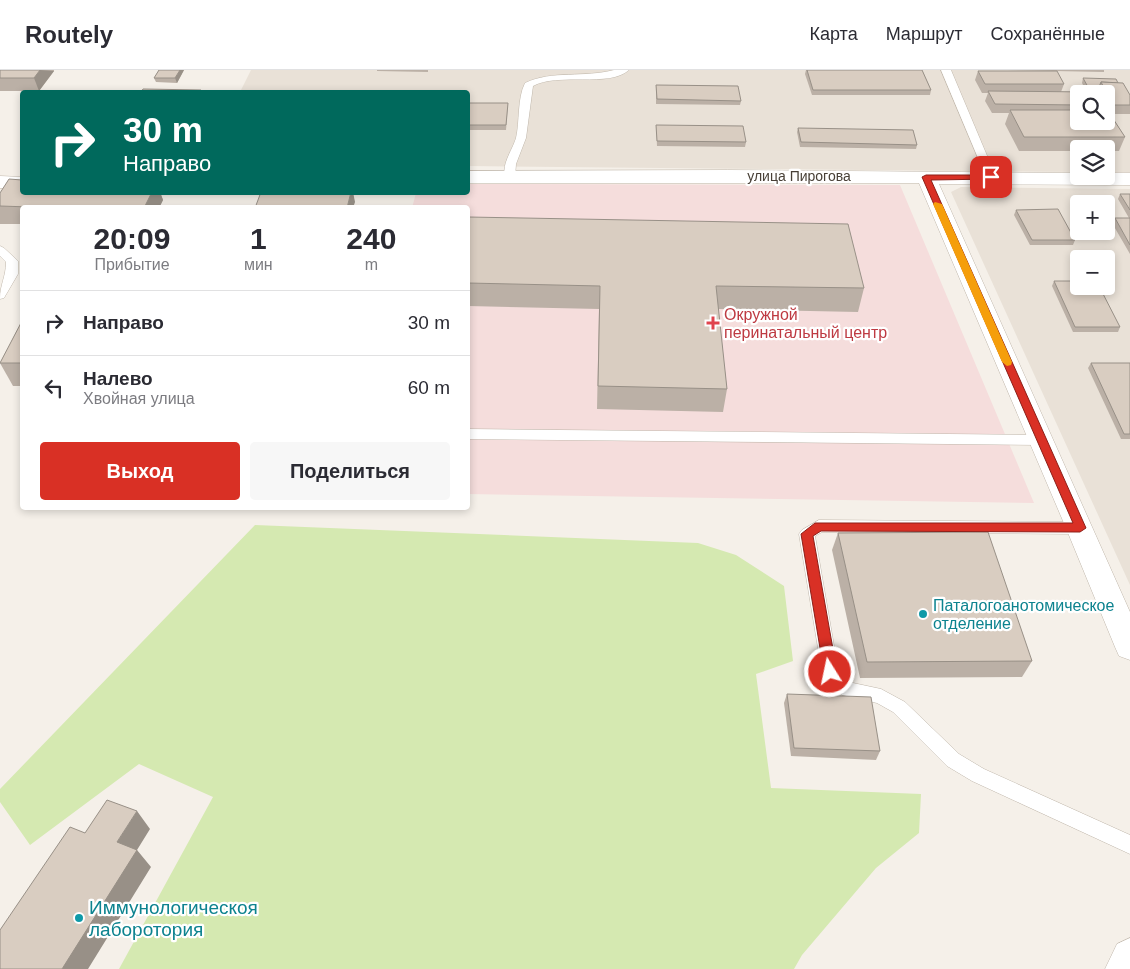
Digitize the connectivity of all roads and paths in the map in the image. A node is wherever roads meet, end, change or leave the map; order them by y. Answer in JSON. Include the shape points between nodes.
{"nodes":[{"id":1,"x":624,"y":70,"type":"edge"},
{"id":2,"x":946,"y":70,"type":"edge"},
{"id":3,"x":470,"y":177,"type":"edge"},
{"id":4,"x":510,"y":177,"type":"junction"},
{"id":5,"x":926,"y":177,"type":"junction"},
{"id":6,"x":991,"y":177,"type":"junction"},
{"id":7,"x":1130,"y":178,"type":"edge"},
{"id":8,"x":0,"y":250,"type":"edge"},
{"id":9,"x":0,"y":294,"type":"edge"},
{"id":10,"x":470,"y":434,"type":"edge"},
{"id":11,"x":1041,"y":440,"type":"junction"},
{"id":12,"x":1080,"y":528,"type":"junction"},
{"id":13,"x":1130,"y":648,"type":"edge"},
{"id":14,"x":1130,"y":845,"type":"edge"},
{"id":15,"x":1130,"y":957,"type":"edge"},
{"id":16,"x":1124,"y":969,"type":"edge"}],
"edges":[{"from":1,"to":4,"type":"lane","via":[[609,74],[550,74],[533,79],[528,85],[521,138],[511,164]]},
{"from":2,"to":6,"type":"lane"},
{"from":3,"to":4,"type":"street","name":"улица Пирогова"},
{"from":4,"to":5,"type":"street","name":"улица Пирогова"},
{"from":5,"to":6,"type":"street","name":"улица Пирогова"},
{"from":5,"to":11,"type":"street"},
{"from":6,"to":7,"type":"street","name":"улица Пирогова"},
{"from":8,"to":9,"type":"lane","via":[[12,261],[12,274]]},
{"from":10,"to":11,"type":"lane"},
{"from":11,"to":12,"type":"street"},
{"from":12,"to":13,"type":"street"},
{"from":12,"to":14,"type":"lane","via":[[819,526],[807,534],[830,672],[848,690],[881,696],[899,707],[952,760]]},
{"from":15,"to":16,"type":"street"}]}
